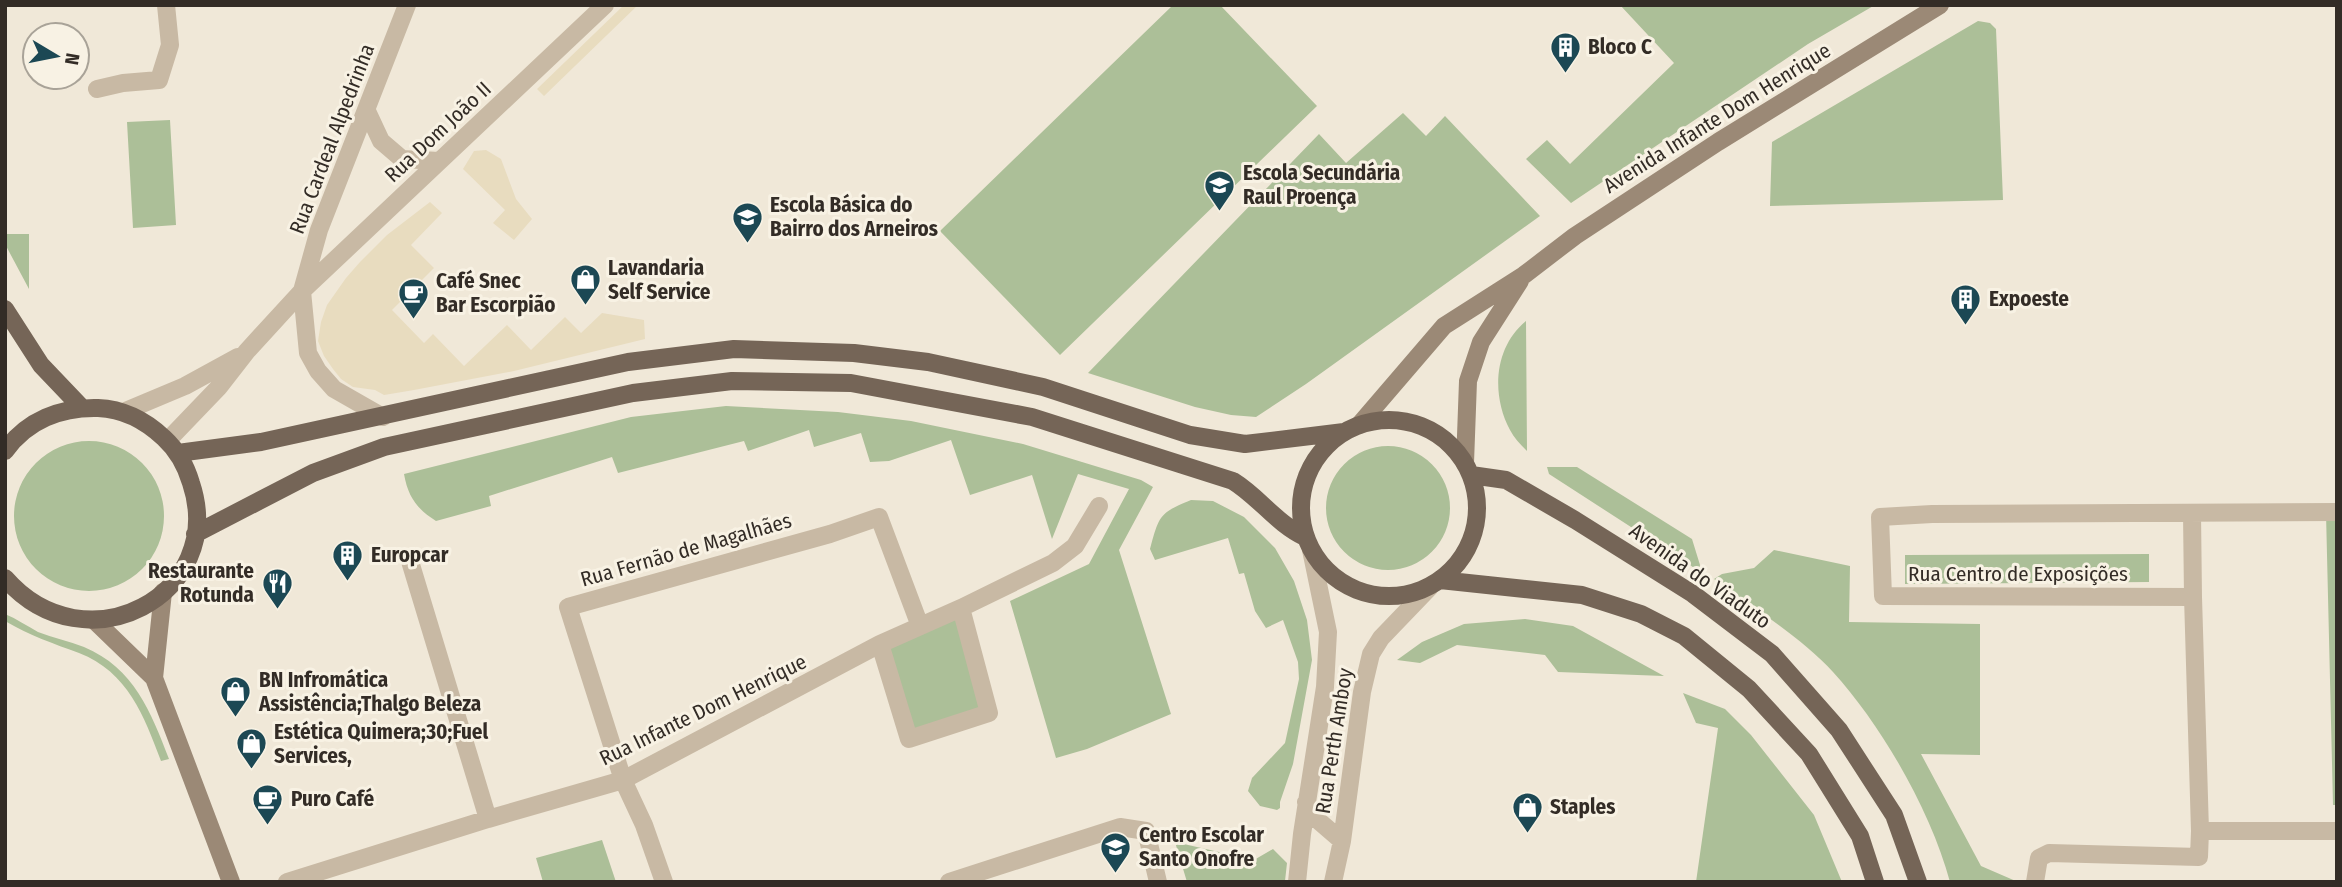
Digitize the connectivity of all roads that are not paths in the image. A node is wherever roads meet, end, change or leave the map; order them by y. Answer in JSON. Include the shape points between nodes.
{"nodes":[{"id":1,"x":166,"y":5,"type":"edge"},
{"id":2,"x":407,"y":5,"type":"edge"},
{"id":3,"x":605,"y":5,"type":"edge"},
{"id":4,"x":1940,"y":5,"type":"edge"},
{"id":5,"x":97,"y":89,"type":"dead end"},
{"id":6,"x":367,"y":111,"type":"junction"},
{"id":7,"x":439,"y":160,"type":"junction"},
{"id":8,"x":1524,"y":275,"type":"junction"},
{"id":9,"x":302,"y":291,"type":"junction"},
{"id":10,"x":5,"y":309,"type":"edge"},
{"id":11,"x":247,"y":351,"type":"junction"},
{"id":12,"x":82,"y":408,"type":"junction"},
{"id":13,"x":123,"y":412,"type":"junction"},
{"id":14,"x":383,"y":417,"type":"junction"},
{"id":15,"x":1352,"y":428,"type":"junction"},
{"id":16,"x":7,"y":443,"type":"edge"},
{"id":17,"x":174,"y":448,"type":"junction"},
{"id":18,"x":1468,"y":469,"type":"junction"},
{"id":19,"x":1099,"y":506,"type":"dead end"},
{"id":20,"x":2337,"y":512,"type":"edge"},
{"id":21,"x":2192,"y":513,"type":"junction"},
{"id":22,"x":195,"y":534,"type":"junction"},
{"id":23,"x":1308,"y":544,"type":"junction"},
{"id":24,"x":409,"y":558,"type":"dead end"},
{"id":25,"x":5,"y":578,"type":"edge"},
{"id":26,"x":1435,"y":584,"type":"junction"},
{"id":27,"x":163,"y":592,"type":"junction"},
{"id":28,"x":2193,"y":597,"type":"junction"},
{"id":29,"x":961,"y":608,"type":"junction"},
{"id":30,"x":94,"y":621,"type":"junction"},
{"id":31,"x":920,"y":626,"type":"junction"},
{"id":32,"x":880,"y":644,"type":"junction"},
{"id":33,"x":154,"y":678,"type":"junction"},
{"id":34,"x":623,"y":780,"type":"junction"},
{"id":35,"x":1306,"y":802,"type":"junction"},
{"id":36,"x":488,"y":819,"type":"junction"},
{"id":37,"x":2200,"y":831,"type":"junction"},
{"id":38,"x":2337,"y":831,"type":"edge"},
{"id":39,"x":1342,"y":841,"type":"junction"},
{"id":40,"x":231,"y":882,"type":"edge"},
{"id":41,"x":286,"y":882,"type":"edge"},
{"id":42,"x":664,"y":882,"type":"edge"},
{"id":43,"x":949,"y":882,"type":"edge"},
{"id":44,"x":1158,"y":882,"type":"edge"},
{"id":45,"x":1297,"y":882,"type":"edge"},
{"id":46,"x":1333,"y":882,"type":"edge"},
{"id":47,"x":1875,"y":882,"type":"edge"},
{"id":48,"x":1918,"y":882,"type":"edge"},
{"id":49,"x":2035,"y":882,"type":"edge"}],
"edges":[{"from":1,"to":5,"type":"street","via":[[170,45],[159,80]]},
{"from":2,"to":6,"type":"street","name":"Rua Cardeal Alpedrinha"},
{"from":3,"to":7,"type":"street","name":"Rua Dom João II"},
{"from":4,"to":8,"type":"main road","name":"Avenida Infante Dom Henrique","via":[[1718,142]]},
{"from":6,"to":7,"type":"street","via":[[381,141],[402,159]]},
{"from":6,"to":9,"type":"street","name":"Rua Cardeal Alpedrinha","via":[[319,230]]},
{"from":7,"to":9,"type":"street","name":"Rua Dom João II"},
{"from":8,"to":15,"type":"main road","name":"Avenida Infante Dom Henrique","via":[[1444,326]]},
{"from":8,"to":18,"type":"main road","name":"Avenida Infante Dom Henrique","via":[[1481,342],[1468,381]]},
{"from":9,"to":11,"type":"street","name":"Rua Dom João II"},
{"from":9,"to":14,"type":"street","via":[[308,353],[318,372],[334,389]]},
{"from":10,"to":12,"type":"main road","via":[[41,365]]},
{"from":11,"to":13,"type":"street","via":[[184,386]]},
{"from":11,"to":17,"type":"street","via":[[171,438]]},
{"from":12,"to":13,"type":"main road"},
{"from":12,"to":16,"type":"main road","via":[[49,415]]},
{"from":13,"to":17,"type":"main road"},
{"from":14,"to":15,"type":"main road","via":[[628,362],[734,349],[854,353],[928,362],[1043,387],[1190,435],[1245,444]]},
{"from":14,"to":17,"type":"main road","via":[[261,442]]},
{"from":15,"to":18,"type":"main road","via":[[1394,419],[1427,428],[1455,449]]},
{"from":15,"to":23,"type":"main road","via":[[1318,455],[1303,486],[1301,520]]},
{"from":17,"to":22,"type":"main road","via":[[194,492]]},
{"from":18,"to":26,"type":"main road","via":[[1477,504],[1474,533],[1461,559]]},
{"from":18,"to":48,"type":"main road","name":"Avenida do Viaduto","via":[[1506,480],[1575,520],[1692,594],[1772,654],[1839,730],[1894,816]]},
{"from":19,"to":29,"type":"street","name":"Rua Infante Dom Henrique","via":[[1075,546],[1053,563]]},
{"from":20,"to":21,"type":"street","name":"Rua Centro de Exposições"},
{"from":21,"to":28,"type":"street"},
{"from":21,"to":28,"type":"street","name":"Rua Centro de Exposições","via":[[1880,517],[1883,596]]},
{"from":22,"to":23,"type":"main road","via":[[313,473],[384,447],[633,393],[732,381],[851,383],[1032,416],[1233,481]]},
{"from":22,"to":27,"type":"main road","via":[[180,572]]},
{"from":23,"to":26,"type":"main road","via":[[1333,577],[1363,593],[1397,597]]},
{"from":23,"to":35,"type":"street","via":[[1328,632],[1325,687]]},
{"from":24,"to":36,"type":"street"},
{"from":25,"to":30,"type":"main road","via":[[19,594],[54,615]]},
{"from":26,"to":39,"type":"street","name":"Rua Perth Amboy","via":[[1371,654]]},
{"from":26,"to":47,"type":"main road","via":[[1582,595],[1641,614],[1684,636],[1749,689],[1809,754],[1860,836]]},
{"from":27,"to":30,"type":"main road","via":[[134,611]]},
{"from":27,"to":33,"type":"main road"},
{"from":28,"to":37,"type":"street"},
{"from":29,"to":31,"type":"street","name":"Rua Infante Dom Henrique"},
{"from":29,"to":32,"type":"street","via":[[989,713],[909,739]]},
{"from":30,"to":33,"type":"main road"},
{"from":31,"to":32,"type":"street","name":"Rua Infante Dom Henrique"},
{"from":31,"to":34,"type":"street","name":"Rua Fernão de Magalhães","via":[[879,517],[568,607]]},
{"from":32,"to":34,"type":"street","name":"Rua Infante Dom Henrique"},
{"from":33,"to":40,"type":"main road"},
{"from":34,"to":36,"type":"street","name":"Rua Infante Dom Henrique"},
{"from":34,"to":42,"type":"street"},
{"from":35,"to":39,"type":"street","via":[[1313,816]]},
{"from":35,"to":45,"type":"street"},
{"from":36,"to":41,"type":"street","name":"Rua Infante Dom Henrique"},
{"from":37,"to":38,"type":"street"},
{"from":37,"to":49,"type":"street","via":[[2199,857],[2049,853],[2039,858]]},
{"from":39,"to":46,"type":"street","name":"Rua Perth Amboy"},
{"from":43,"to":44,"type":"street","via":[[1120,827],[1146,831]]}]}
